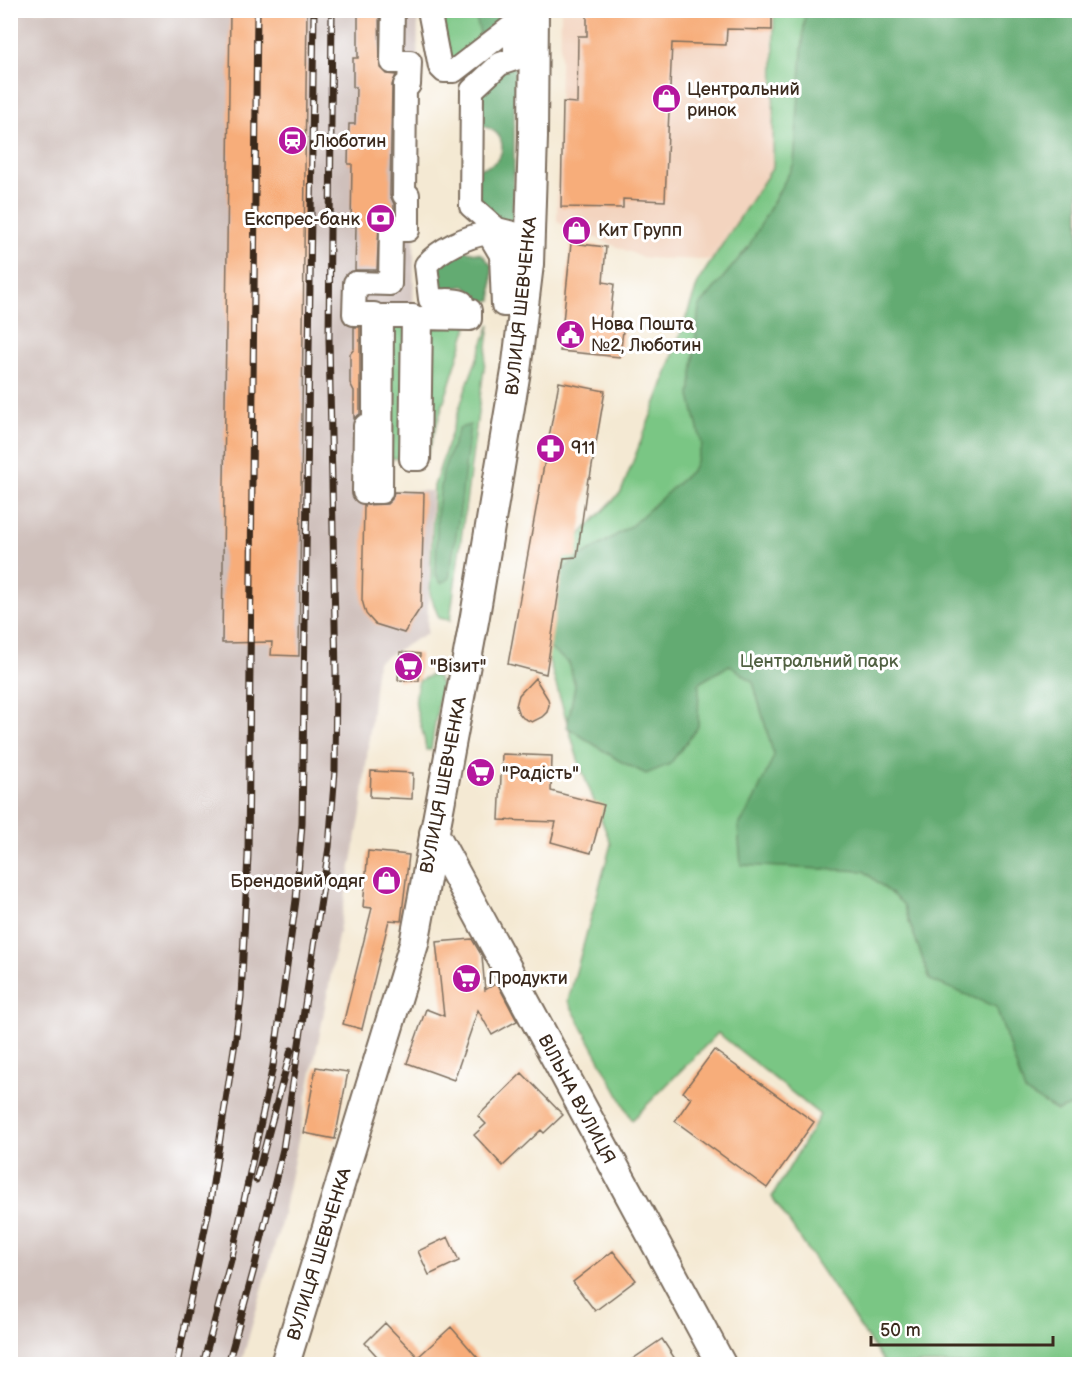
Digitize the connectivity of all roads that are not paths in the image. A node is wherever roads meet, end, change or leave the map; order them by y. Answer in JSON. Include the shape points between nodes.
{"nodes":[{"id":1,"x":393,"y":10,"type":"edge"},
{"id":2,"x":429,"y":10,"type":"edge"},
{"id":3,"x":534,"y":10,"type":"edge"},
{"id":4,"x":434,"y":833,"type":"junction"},
{"id":5,"x":285,"y":1365,"type":"edge"},
{"id":6,"x":721,"y":1365,"type":"edge"}],
"edges":[{"from":1,"to":2,"type":"street","via":[[392,62],[410,62],[410,85],[405,86],[404,195],[408,195],[408,230],[391,230],[390,284],[355,283],[354,314],[374,314],[374,426],[365,426],[364,492],[381,492],[382,316],[413,316],[411,459],[420,459],[421,318],[470,319],[470,310],[464,309],[462,302],[430,299],[426,265],[435,254],[488,233],[501,255],[503,305],[510,305],[513,233],[497,229],[471,206],[472,90],[500,64],[515,59],[515,24],[454,71],[444,70],[440,67]]},
{"from":3,"to":4,"type":"street","name":"ВУЛИЦЯ ШЕВЧЕНКА","via":[[529,264],[516,370],[475,616]]},
{"from":4,"to":5,"type":"street","name":"ВУЛИЦЯ ШЕВЧЕНКА","via":[[414,944]]},
{"from":4,"to":6,"type":"street","name":"ВІЛЬНА ВУЛИЦЯ"}]}
